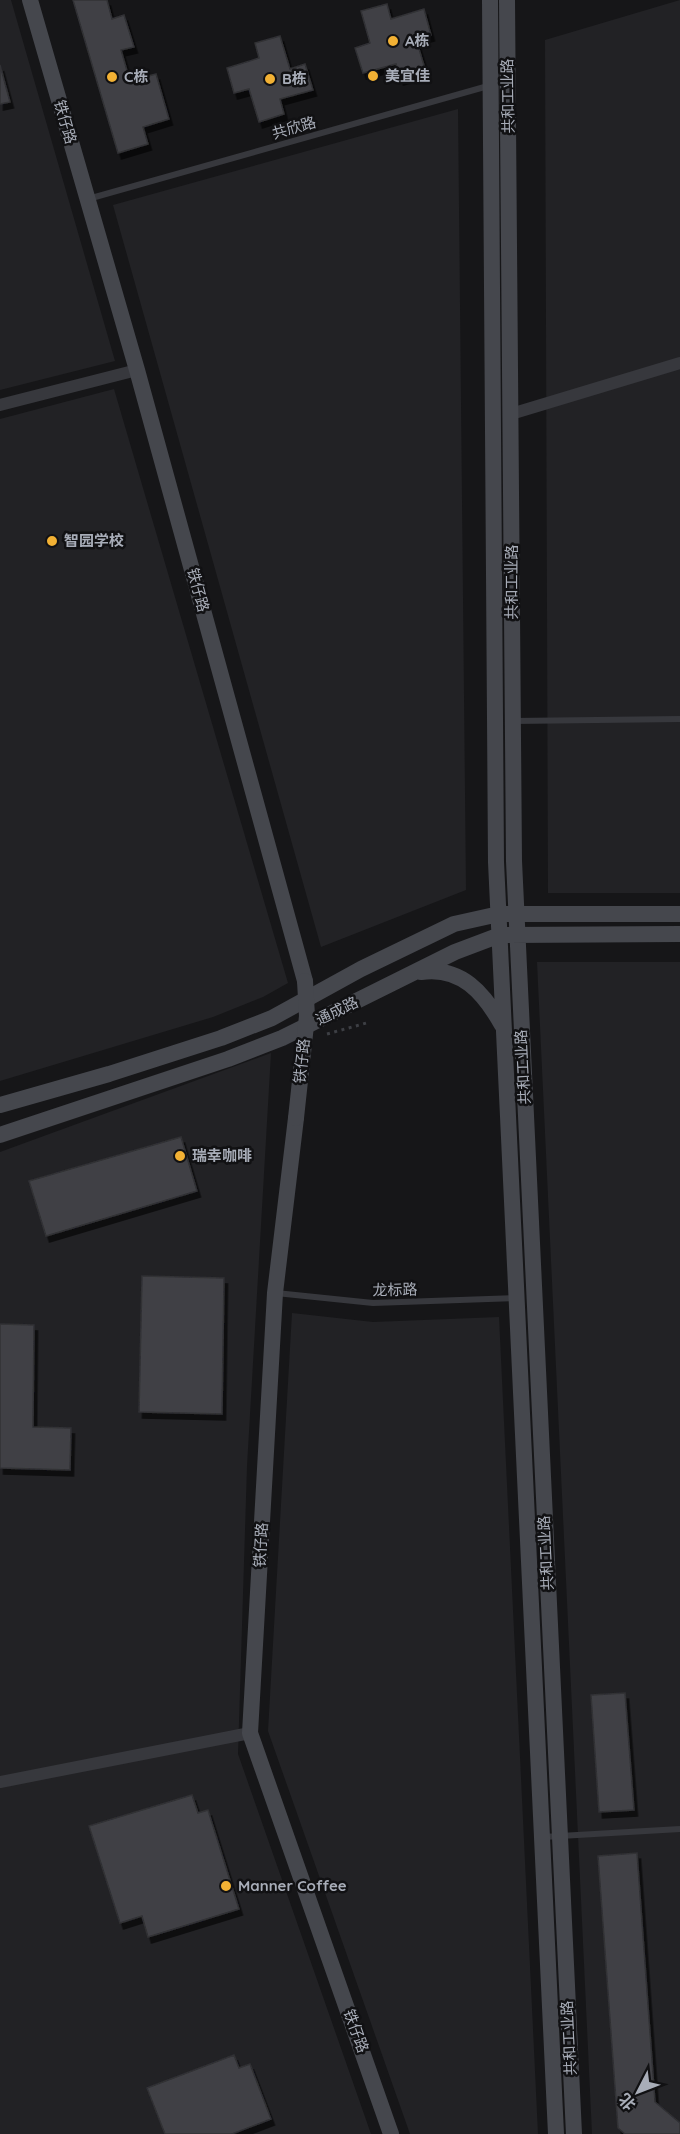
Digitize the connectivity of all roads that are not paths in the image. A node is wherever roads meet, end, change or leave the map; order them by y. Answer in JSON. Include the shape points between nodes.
{"nodes":[{"id":1,"x":30,"y":0,"type":"edge"},
{"id":2,"x":490,"y":0,"type":"edge"},
{"id":3,"x":507,"y":0,"type":"edge"},
{"id":4,"x":508,"y":80,"type":"junction"},
{"id":5,"x":491,"y":85,"type":"junction"},
{"id":6,"x":87,"y":199,"type":"junction"},
{"id":7,"x":680,"y":363,"type":"edge"},
{"id":8,"x":137,"y":369,"type":"junction"},
{"id":9,"x":0,"y":405,"type":"edge"},
{"id":10,"x":511,"y":414,"type":"junction"},
{"id":11,"x":680,"y":719,"type":"edge"},
{"id":12,"x":513,"y":721,"type":"junction"},
{"id":13,"x":499,"y":914,"type":"junction"},
{"id":14,"x":516,"y":914,"type":"junction"},
{"id":15,"x":680,"y":914,"type":"edge"},
{"id":16,"x":680,"y":934,"type":"edge"},
{"id":17,"x":500,"y":935,"type":"junction"},
{"id":18,"x":517,"y":935,"type":"junction"},
{"id":19,"x":411,"y":974,"type":"junction"},
{"id":20,"x":504,"y":1029,"type":"junction"},
{"id":21,"x":0,"y":1105,"type":"edge"},
{"id":22,"x":0,"y":1135,"type":"edge"},
{"id":23,"x":275,"y":1293,"type":"junction"},
{"id":24,"x":517,"y":1298,"type":"junction"},
{"id":25,"x":250,"y":1733,"type":"junction"},
{"id":26,"x":0,"y":1782,"type":"edge"},
{"id":27,"x":680,"y":1829,"type":"edge"},
{"id":28,"x":560,"y":1837,"type":"junction"},
{"id":29,"x":542,"y":1838,"type":"junction"},
{"id":30,"x":392,"y":2134,"type":"edge"},
{"id":31,"x":556,"y":2134,"type":"edge"},
{"id":32,"x":574,"y":2134,"type":"edge"}],
"edges":[{"from":1,"to":6,"type":"street","name":"铁仔路"},
{"from":2,"to":5,"type":"street","name":"共和工业路"},
{"from":3,"to":4,"type":"street","name":"共和工业路"},
{"from":4,"to":5,"type":"lane","name":"共欣路"},
{"from":4,"to":10,"type":"street","name":"共和工业路"},
{"from":5,"to":6,"type":"lane","name":"共欣路"},
{"from":5,"to":13,"type":"street","name":"共和工业路"},
{"from":6,"to":8,"type":"street","name":"铁仔路"},
{"from":7,"to":10,"type":"street"},
{"from":8,"to":9,"type":"street"},
{"from":8,"to":23,"type":"street","name":"铁仔路","bridge":true,"via":[[305,981],[305,1041]]},
{"from":10,"to":12,"type":"street","name":"共和工业路"},
{"from":11,"to":12,"type":"lane"},
{"from":12,"to":14,"type":"street","name":"共和工业路"},
{"from":13,"to":14,"type":"street","name":"通成路"},
{"from":13,"to":17,"type":"street","name":"共和工业路"},
{"from":13,"to":21,"type":"street","name":"通成路","via":[[453,924],[272,1018],[221,1038]]},
{"from":14,"to":15,"type":"street","name":"通成路"},
{"from":14,"to":18,"type":"street","name":"共和工业路"},
{"from":16,"to":18,"type":"street","name":"通成路"},
{"from":17,"to":18,"type":"street","name":"通成路"},
{"from":17,"to":19,"type":"street","name":"通成路"},
{"from":17,"to":20,"type":"street","name":"共和工业路"},
{"from":18,"to":28,"type":"street","name":"共和工业路"},
{"from":19,"to":20,"type":"street","via":[[451,973],[467,980],[481,992]]},
{"from":19,"to":22,"type":"street","name":"通成路","via":[[239,1055]]},
{"from":20,"to":24,"type":"street","name":"共和工业路"},
{"from":23,"to":24,"type":"lane","name":"龙标路","via":[[373,1303]]},
{"from":23,"to":25,"type":"street","name":"铁仔路"},
{"from":24,"to":29,"type":"street","name":"共和工业路"},
{"from":25,"to":26,"type":"street"},
{"from":25,"to":30,"type":"street","name":"铁仔路"},
{"from":27,"to":28,"type":"lane"},
{"from":28,"to":29,"type":"lane"},
{"from":28,"to":32,"type":"street","name":"共和工业路"},
{"from":29,"to":31,"type":"street","name":"共和工业路"}]}
